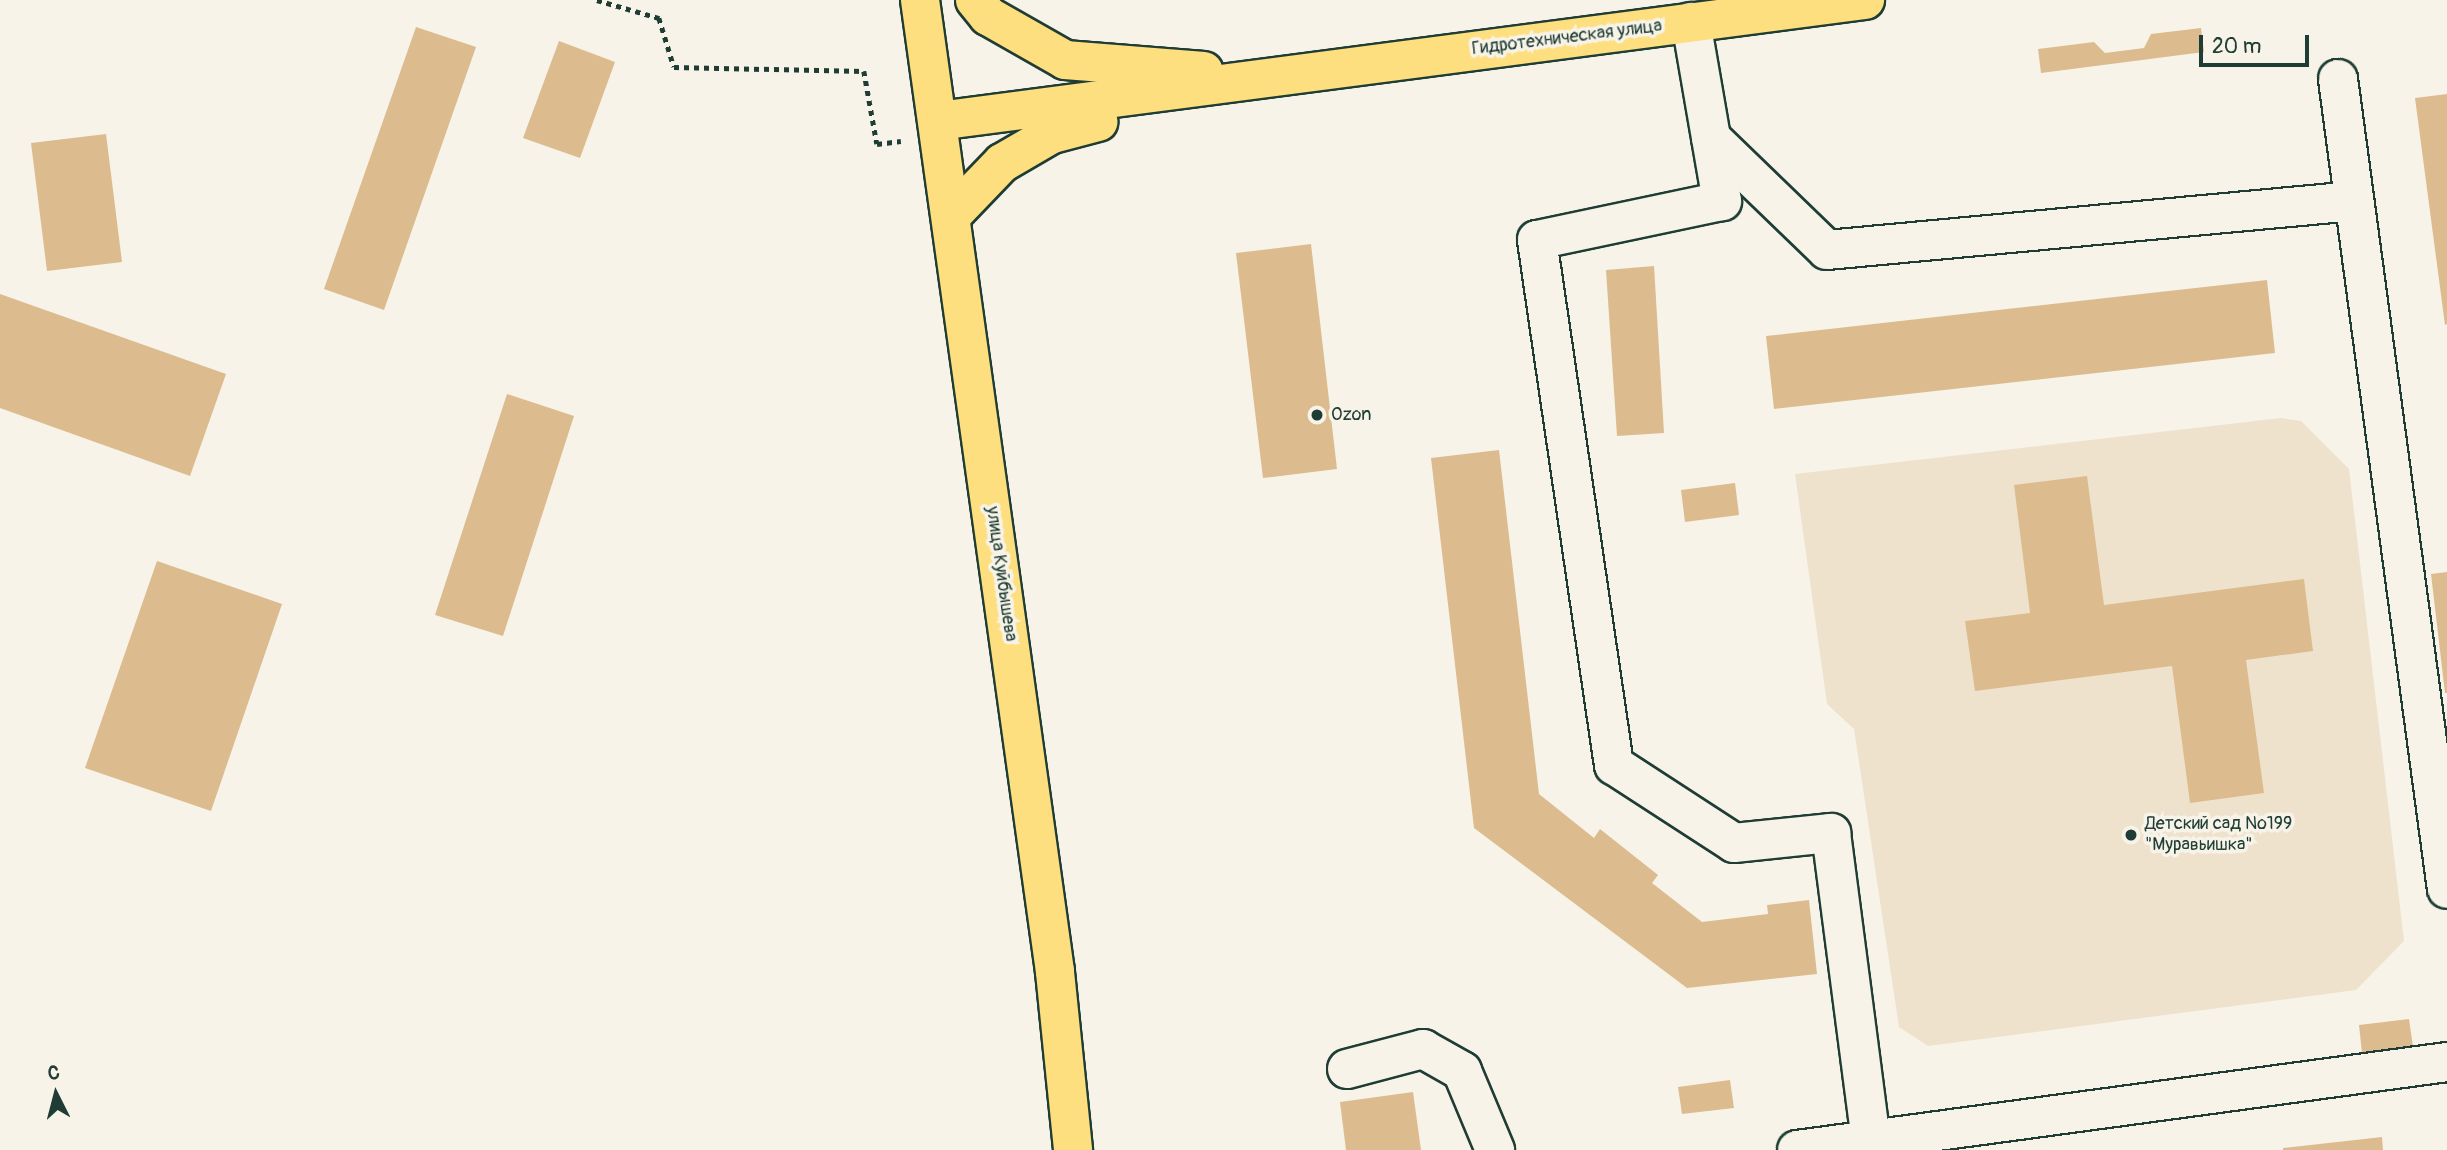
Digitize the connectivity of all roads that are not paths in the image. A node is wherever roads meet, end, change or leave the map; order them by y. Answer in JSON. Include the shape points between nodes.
{"nodes":[{"id":1,"x":920,"y":0,"type":"edge"},
{"id":2,"x":975,"y":0,"type":"edge"},
{"id":3,"x":1866,"y":0,"type":"edge"},
{"id":4,"x":1691,"y":22,"type":"junction"},
{"id":5,"x":1269,"y":76,"type":"junction"},
{"id":6,"x":2338,"y":79,"type":"dead end"},
{"id":7,"x":937,"y":118,"type":"junction"},
{"id":8,"x":1711,"y":138,"type":"junction"},
{"id":9,"x":2354,"y":201,"type":"junction"},
{"id":10,"x":951,"y":216,"type":"junction"},
{"id":11,"x":2436,"y":718,"type":"edge"},
{"id":12,"x":2447,"y":889,"type":"edge"},
{"id":13,"x":2447,"y":1062,"type":"edge"},
{"id":14,"x":1347,"y":1069,"type":"dead end"},
{"id":15,"x":1871,"y":1140,"type":"junction"},
{"id":16,"x":1073,"y":1150,"type":"edge"},
{"id":17,"x":1495,"y":1150,"type":"edge"},
{"id":18,"x":1797,"y":1150,"type":"edge"}],
"edges":[{"from":1,"to":7,"type":"main road","name":"улица Куйбышева"},
{"from":2,"to":5,"type":"main road","via":[[988,16],[1065,60]]},
{"from":3,"to":4,"type":"main road","name":"Гидротехническая улица"},
{"from":4,"to":5,"type":"main road","name":"Гидротехническая улица"},
{"from":4,"to":8,"type":"lane"},
{"from":5,"to":7,"type":"main road"},
{"from":5,"to":10,"type":"main road","via":[[1052,134],[1002,163]]},
{"from":6,"to":9,"type":"lane"},
{"from":7,"to":10,"type":"main road","name":"улица Куйбышева"},
{"from":8,"to":9,"type":"lane","via":[[1827,250]]},
{"from":8,"to":15,"type":"lane","via":[[1722,201],[1537,240],[1614,765],[1734,843],[1831,832]]},
{"from":9,"to":11,"type":"lane"},
{"from":10,"to":16,"type":"main road","name":"улица Куйбышева","via":[[1055,972]]},
{"from":11,"to":12,"type":"lane"},
{"from":13,"to":15,"type":"lane"},
{"from":14,"to":17,"type":"lane","via":[[1423,1049],[1462,1071]]},
{"from":15,"to":18,"type":"lane"}]}
